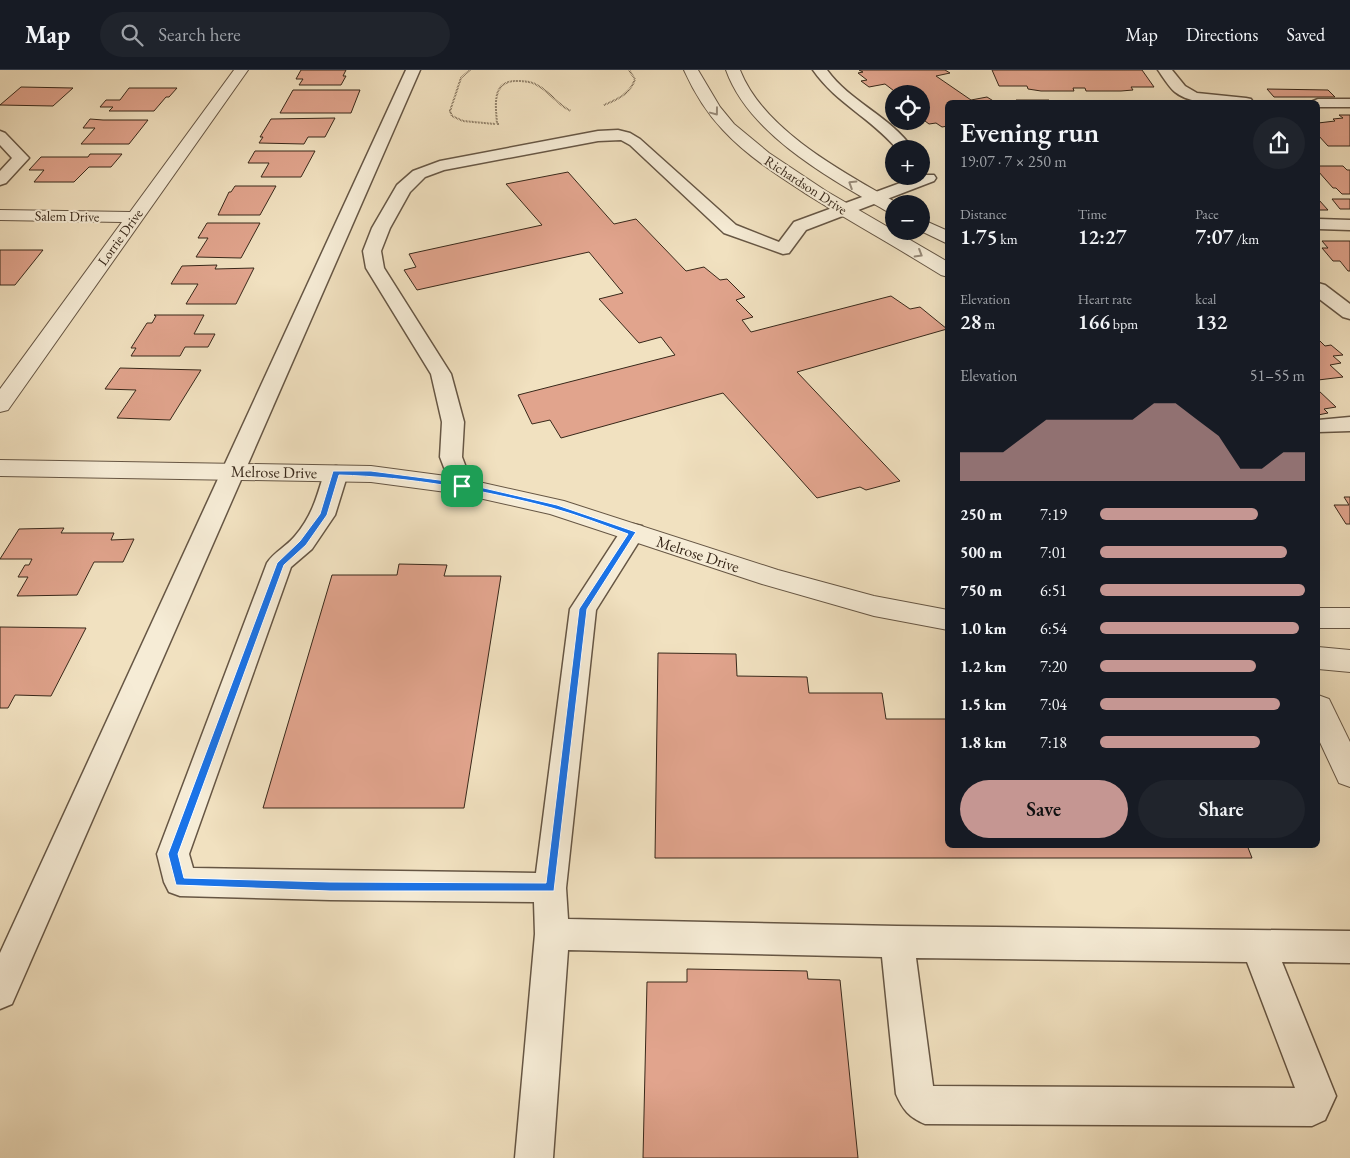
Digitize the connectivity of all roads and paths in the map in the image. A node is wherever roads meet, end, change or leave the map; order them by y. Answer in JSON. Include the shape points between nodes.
{"nodes":[{"id":1,"x":241,"y":70,"type":"edge"},
{"id":2,"x":412,"y":70,"type":"edge"},
{"id":3,"x":470,"y":70,"type":"edge"},
{"id":4,"x":629,"y":70,"type":"edge"},
{"id":5,"x":691,"y":70,"type":"edge"},
{"id":6,"x":732,"y":70,"type":"edge"},
{"id":7,"x":820,"y":70,"type":"edge"},
{"id":8,"x":1165,"y":70,"type":"edge"},
{"id":9,"x":1225,"y":100,"type":"edge"},
{"id":10,"x":1320,"y":103,"type":"edge"},
{"id":11,"x":1350,"y":103,"type":"edge"},
{"id":12,"x":604,"y":105,"type":"dead end"},
{"id":13,"x":572,"y":112,"type":"dead end"},
{"id":14,"x":497,"y":124,"type":"junction"},
{"id":15,"x":504,"y":125,"type":"dead end"},
{"id":16,"x":0,"y":136,"type":"edge"},
{"id":17,"x":897,"y":140,"type":"edge"},
{"id":18,"x":0,"y":180,"type":"edge"},
{"id":19,"x":908,"y":185,"type":"edge"},
{"id":20,"x":875,"y":198,"type":"junction"},
{"id":21,"x":885,"y":203,"type":"edge"},
{"id":22,"x":843,"y":210,"type":"junction"},
{"id":23,"x":0,"y":215,"type":"edge"},
{"id":24,"x":135,"y":217,"type":"junction"},
{"id":25,"x":1320,"y":224,"type":"edge"},
{"id":26,"x":1350,"y":225,"type":"edge"},
{"id":27,"x":930,"y":229,"type":"edge"},
{"id":28,"x":945,"y":238,"type":"edge"},
{"id":29,"x":945,"y":269,"type":"edge"},
{"id":30,"x":1320,"y":290,"type":"edge"},
{"id":31,"x":1350,"y":313,"type":"edge"},
{"id":32,"x":0,"y":404,"type":"edge"},
{"id":33,"x":1350,"y":424,"type":"edge"},
{"id":34,"x":1320,"y":426,"type":"edge"},
{"id":35,"x":0,"y":468,"type":"edge"},
{"id":36,"x":234,"y":471,"type":"junction"},
{"id":37,"x":336,"y":473,"type":"junction"},
{"id":38,"x":462,"y":486,"type":"junction"},
{"id":39,"x":632,"y":532,"type":"junction"},
{"id":40,"x":1320,"y":618,"type":"edge"},
{"id":41,"x":1350,"y":618,"type":"edge"},
{"id":42,"x":945,"y":619,"type":"edge"},
{"id":43,"x":1320,"y":658,"type":"edge"},
{"id":44,"x":1350,"y":661,"type":"edge"},
{"id":45,"x":1320,"y":712,"type":"edge"},
{"id":46,"x":1350,"y":774,"type":"edge"},
{"id":47,"x":550,"y":888,"type":"junction"},
{"id":48,"x":552,"y":934,"type":"junction"},
{"id":49,"x":897,"y":942,"type":"junction"},
{"id":50,"x":1258,"y":945,"type":"junction"},
{"id":51,"x":1350,"y":947,"type":"edge"},
{"id":52,"x":0,"y":992,"type":"edge"},
{"id":53,"x":534,"y":1158,"type":"edge"}],
"edges":[{"from":1,"to":24,"type":"street","name":"Lorrie Drive"},
{"from":2,"to":36,"type":"lane"},
{"from":3,"to":14,"type":"path","via":[[461,78],[450,110],[452,116],[463,121]]},
{"from":4,"to":12,"type":"path","via":[[635,78],[633,88]]},
{"from":5,"to":22,"type":"street","name":"Richardson Drive","one_way":true,"via":[[716,114],[745,144],[773,166]]},
{"from":20,"to":6,"type":"street","name":"Richardson Drive","one_way":true,"via":[[819,162],[778,129],[744,93]]},
{"from":7,"to":17,"type":"lane","via":[[834,90],[888,129]]},
{"from":8,"to":9,"type":"lane","via":[[1180,89],[1194,97]]},
{"from":10,"to":11,"type":"lane"},
{"from":13,"to":14,"type":"path","via":[[538,85],[514,81],[498,88]]},
{"from":14,"to":15,"type":"path"},
{"from":16,"to":18,"type":"lane","via":[[21,158]]},
{"from":19,"to":20,"type":"lane"},
{"from":20,"to":21,"type":"street","name":"Richardson Drive"},
{"from":20,"to":22,"type":"lane"},
{"from":22,"to":29,"type":"street","name":"Richardson Drive","one_way":true},
{"from":22,"to":38,"type":"lane","via":[[800,226],[783,249],[730,229],[635,142],[618,135],[521,149],[440,166],[419,174],[403,189],[381,228],[372,251],[374,268],[441,374],[453,422],[451,457]]},
{"from":23,"to":24,"type":"street","name":"Salem Drive"},
{"from":24,"to":32,"type":"street","name":"Lorrie Drive"},
{"from":25,"to":26,"type":"lane"},
{"from":27,"to":28,"type":"street"},
{"from":30,"to":31,"type":"lane"},
{"from":33,"to":34,"type":"lane"},
{"from":35,"to":36,"type":"street","name":"Melrose Drive"},
{"from":36,"to":37,"type":"street","name":"Melrose Drive"},
{"from":36,"to":52,"type":"lane"},
{"from":37,"to":38,"type":"street","name":"Melrose Drive","via":[[371,474]]},
{"from":37,"to":47,"type":"lane","via":[[323,515],[303,543],[280,563],[173,854],[180,882]]},
{"from":38,"to":39,"type":"street","name":"Melrose Drive","via":[[555,506]]},
{"from":39,"to":42,"type":"street","name":"Melrose Drive","via":[[874,606]]},
{"from":39,"to":47,"type":"lane","via":[[583,609]]},
{"from":40,"to":41,"type":"street"},
{"from":43,"to":44,"type":"street"},
{"from":45,"to":46,"type":"street"},
{"from":47,"to":48,"type":"lane"},
{"from":48,"to":49,"type":"lane"},
{"from":48,"to":53,"type":"lane"},
{"from":49,"to":50,"type":"lane"},
{"from":49,"to":50,"type":"lane","via":[[915,1094],[925,1105],[1312,1107],[1317,1096]]},
{"from":50,"to":51,"type":"lane"}]}
